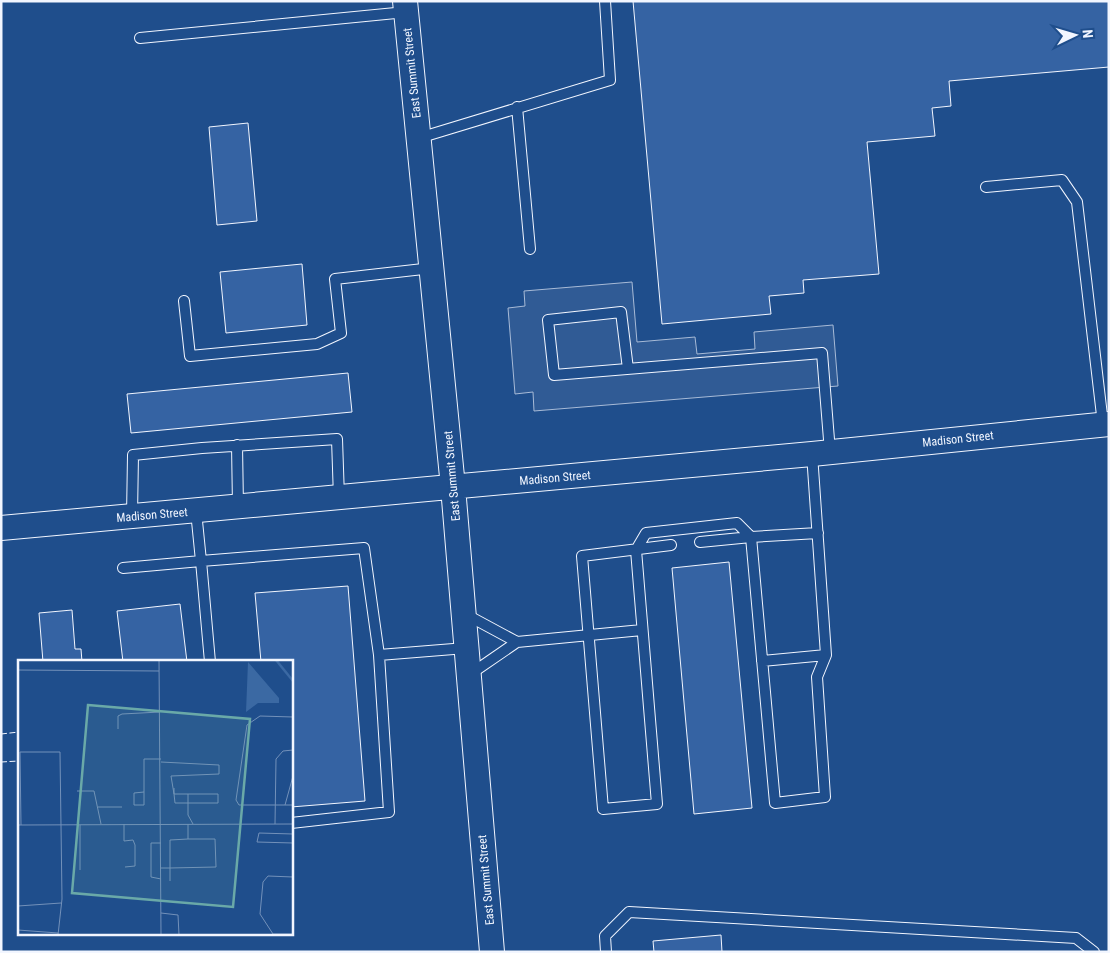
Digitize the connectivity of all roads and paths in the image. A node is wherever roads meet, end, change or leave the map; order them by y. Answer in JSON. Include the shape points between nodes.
{"nodes":[{"id":1,"x":605,"y":1,"type":"edge"},
{"id":2,"x":406,"y":7,"type":"edge"},
{"id":3,"x":140,"y":38,"type":"dead end"},
{"id":4,"x":517,"y":107,"type":"junction"},
{"id":5,"x":419,"y":138,"type":"junction"},
{"id":6,"x":986,"y":187,"type":"dead end"},
{"id":7,"x":530,"y":249,"type":"dead end"},
{"id":8,"x":432,"y":268,"type":"junction"},
{"id":9,"x":184,"y":301,"type":"dead end"},
{"id":10,"x":628,"y":369,"type":"junction"},
{"id":11,"x":1106,"y":424,"type":"edge"},
{"id":12,"x":237,"y":446,"type":"junction"},
{"id":13,"x":821,"y":453,"type":"junction"},
{"id":14,"x":453,"y":487,"type":"junction"},
{"id":15,"x":339,"y":498,"type":"junction"},
{"id":16,"x":238,"y":507,"type":"junction"},
{"id":17,"x":196,"y":511,"type":"junction"},
{"id":18,"x":132,"y":516,"type":"junction"},
{"id":19,"x":1,"y":528,"type":"edge"},
{"id":20,"x":818,"y":533,"type":"junction"},
{"id":21,"x":751,"y":537,"type":"junction"},
{"id":22,"x":700,"y":542,"type":"dead end"},
{"id":23,"x":671,"y":546,"type":"dead end"},
{"id":24,"x":636,"y":550,"type":"junction"},
{"id":25,"x":201,"y":561,"type":"junction"},
{"id":26,"x":123,"y":568,"type":"dead end"},
{"id":27,"x":464,"y":614,"type":"junction"},
{"id":28,"x":642,"y":630,"type":"junction"},
{"id":29,"x":588,"y":635,"type":"junction"},
{"id":30,"x":517,"y":642,"type":"junction"},
{"id":31,"x":467,"y":648,"type":"junction"},
{"id":32,"x":379,"y":655,"type":"junction"},
{"id":33,"x":826,"y":655,"type":"junction"},
{"id":34,"x":210,"y":660,"type":"edge"},
{"id":35,"x":762,"y":661,"type":"junction"},
{"id":36,"x":469,"y":675,"type":"junction"},
{"id":37,"x":292,"y":823,"type":"edge"},
{"id":38,"x":492,"y":952,"type":"edge"},
{"id":39,"x":606,"y":952,"type":"edge"},
{"id":40,"x":1094,"y":952,"type":"edge"}],
"edges":[{"from":1,"to":4,"type":"lane","via":[[610,80]]},
{"from":2,"to":3,"type":"lane"},
{"from":2,"to":5,"type":"street","name":"East Summit Street"},
{"from":4,"to":5,"type":"lane"},
{"from":4,"to":7,"type":"lane"},
{"from":5,"to":8,"type":"street","name":"East Summit Street"},
{"from":6,"to":11,"type":"lane","via":[[1062,180],[1077,202]]},
{"from":8,"to":9,"type":"lane","via":[[335,279],[341,333],[317,344],[190,356]]},
{"from":8,"to":14,"type":"street","name":"East Summit Street"},
{"from":10,"to":10,"type":"lane","via":[[554,375],[548,320],[621,312]]},
{"from":10,"to":13,"type":"lane","via":[[822,353]]},
{"from":11,"to":13,"type":"street","name":"Madison Street"},
{"from":12,"to":15,"type":"lane","via":[[337,439]]},
{"from":12,"to":16,"type":"lane"},
{"from":12,"to":18,"type":"lane","via":[[133,455]]},
{"from":13,"to":14,"type":"street","name":"Madison Street"},
{"from":13,"to":20,"type":"lane"},
{"from":14,"to":15,"type":"street","name":"Madison Street"},
{"from":14,"to":27,"type":"street","name":"East Summit Street"},
{"from":15,"to":16,"type":"street","name":"Madison Street"},
{"from":16,"to":17,"type":"street","name":"Madison Street"},
{"from":17,"to":18,"type":"street","name":"Madison Street"},
{"from":17,"to":25,"type":"lane"},
{"from":18,"to":19,"type":"street","name":"Madison Street"},
{"from":20,"to":21,"type":"lane"},
{"from":20,"to":33,"type":"lane"},
{"from":21,"to":22,"type":"lane"},
{"from":21,"to":24,"type":"lane","via":[[737,523],[646,533]]},
{"from":21,"to":35,"type":"lane"},
{"from":23,"to":24,"type":"lane"},
{"from":24,"to":28,"type":"lane"},
{"from":24,"to":29,"type":"lane","via":[[582,556]]},
{"from":25,"to":26,"type":"lane"},
{"from":25,"to":32,"type":"lane","via":[[364,548]]},
{"from":25,"to":34,"type":"lane"},
{"from":27,"to":30,"type":"lane"},
{"from":27,"to":31,"type":"street","name":"East Summit Street"},
{"from":28,"to":29,"type":"lane"},
{"from":28,"to":29,"type":"lane","via":[[657,804],[603,809]]},
{"from":29,"to":30,"type":"lane"},
{"from":30,"to":36,"type":"lane"},
{"from":31,"to":32,"type":"lane"},
{"from":31,"to":36,"type":"street","name":"East Summit Street"},
{"from":32,"to":37,"type":"lane","via":[[389,812]]},
{"from":33,"to":35,"type":"lane"},
{"from":33,"to":35,"type":"lane","via":[[817,677],[825,796],[775,803]]},
{"from":36,"to":38,"type":"street","name":"East Summit Street"},
{"from":39,"to":40,"type":"lane","via":[[605,936],[630,912],[1076,938]]}]}
